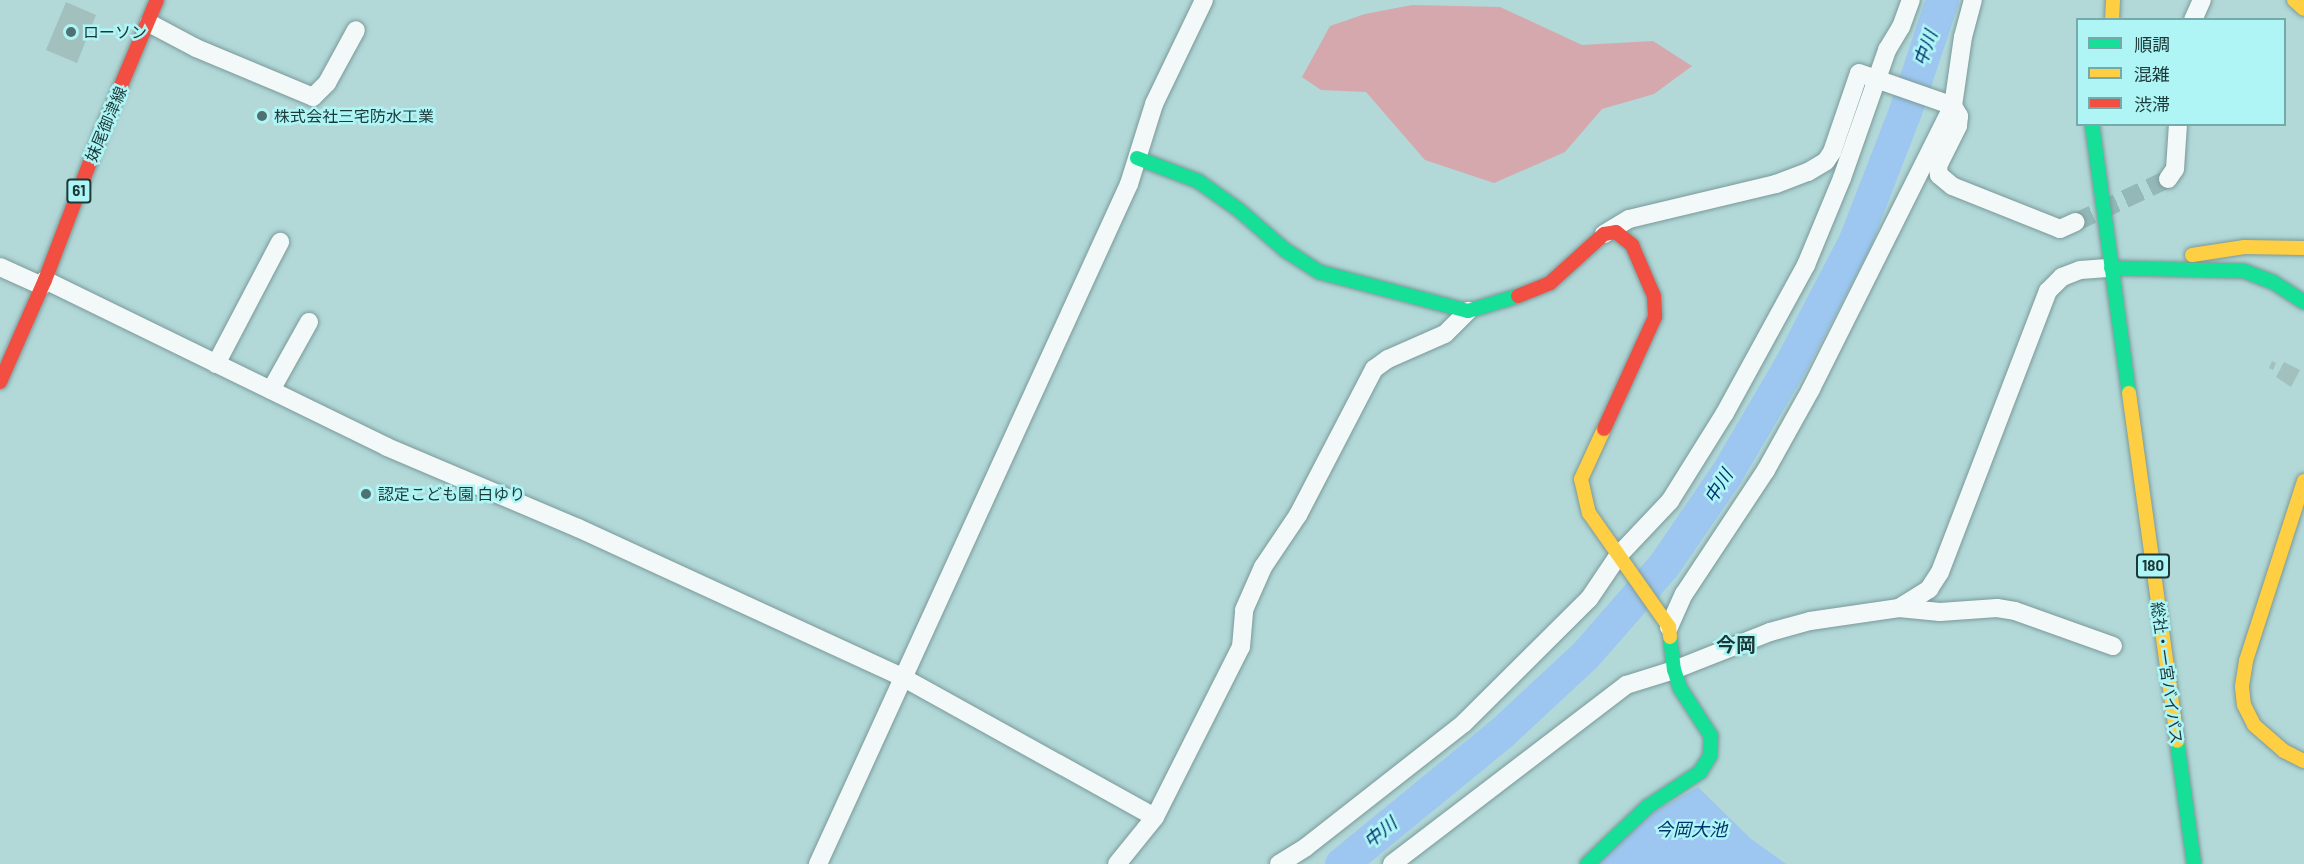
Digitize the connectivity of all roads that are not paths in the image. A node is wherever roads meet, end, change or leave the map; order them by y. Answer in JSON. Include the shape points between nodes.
{"nodes":[{"id":1,"x":157,"y":0,"type":"edge"},
{"id":2,"x":1204,"y":0,"type":"edge"},
{"id":3,"x":1911,"y":0,"type":"edge"},
{"id":4,"x":1973,"y":0,"type":"edge"},
{"id":5,"x":2113,"y":0,"type":"edge"},
{"id":6,"x":2202,"y":0,"type":"edge"},
{"id":7,"x":2294,"y":0,"type":"edge"},
{"id":8,"x":2304,"y":9,"type":"edge"},
{"id":9,"x":2112,"y":18,"type":"edge"},
{"id":10,"x":2194,"y":18,"type":"edge"},
{"id":11,"x":149,"y":23,"type":"junction"},
{"id":12,"x":356,"y":30,"type":"dead end"},
{"id":13,"x":1881,"y":80,"type":"junction"},
{"id":14,"x":1949,"y":105,"type":"junction"},
{"id":15,"x":2092,"y":126,"type":"edge"},
{"id":16,"x":2178,"y":126,"type":"edge"},
{"id":17,"x":2108,"y":136,"type":"dead end"},
{"id":18,"x":1137,"y":158,"type":"junction"},
{"id":19,"x":2168,"y":179,"type":"dead end"},
{"id":20,"x":2076,"y":222,"type":"tunnel mouth"},
{"id":21,"x":1604,"y":234,"type":"junction"},
{"id":22,"x":280,"y":242,"type":"dead end"},
{"id":23,"x":2304,"y":248,"type":"edge"},
{"id":24,"x":0,"y":267,"type":"edge"},
{"id":25,"x":2112,"y":268,"type":"junction"},
{"id":26,"x":43,"y":283,"type":"junction"},
{"id":27,"x":2304,"y":302,"type":"edge"},
{"id":28,"x":1468,"y":310,"type":"junction"},
{"id":29,"x":309,"y":322,"type":"dead end"},
{"id":30,"x":216,"y":364,"type":"junction"},
{"id":31,"x":0,"y":382,"type":"edge"},
{"id":32,"x":271,"y":390,"type":"junction"},
{"id":33,"x":2304,"y":481,"type":"edge"},
{"id":34,"x":1618,"y":556,"type":"junction"},
{"id":35,"x":1899,"y":608,"type":"junction"},
{"id":36,"x":1666,"y":624,"type":"junction"},
{"id":37,"x":2113,"y":646,"type":"dead end"},
{"id":38,"x":1674,"y":670,"type":"junction"},
{"id":39,"x":902,"y":676,"type":"junction"},
{"id":40,"x":2304,"y":761,"type":"edge"},
{"id":41,"x":1155,"y":818,"type":"junction"},
{"id":42,"x":818,"y":864,"type":"edge"},
{"id":43,"x":1118,"y":864,"type":"edge"},
{"id":44,"x":1279,"y":864,"type":"edge"},
{"id":45,"x":1392,"y":864,"type":"edge"},
{"id":46,"x":1587,"y":864,"type":"edge"},
{"id":47,"x":2194,"y":864,"type":"edge"}],
"edges":[{"from":1,"to":11,"type":"main road","name":"妹尾御津線","number":"61"},
{"from":2,"to":18,"type":"street","via":[[1154,104]]},
{"from":3,"to":13,"type":"street","via":[[1887,50]]},
{"from":4,"to":14,"type":"street"},
{"from":5,"to":9,"type":"main road"},
{"from":6,"to":10,"type":"street"},
{"from":7,"to":8,"type":"main road"},
{"from":11,"to":12,"type":"street","via":[[196,48],[313,97],[327,83]]},
{"from":11,"to":26,"type":"main road","name":"妹尾御津線","number":"61"},
{"from":13,"to":14,"type":"street"},
{"from":13,"to":21,"type":"street","via":[[1859,73],[1832,152],[1826,161],[1808,172],[1776,184],[1629,219]]},
{"from":13,"to":34,"type":"street","via":[[1806,265],[1725,413],[1670,501]]},
{"from":14,"to":20,"type":"street","via":[[1959,116],[1938,166],[1944,181],[2061,229]]},
{"from":14,"to":36,"type":"street","via":[[1811,389],[1766,470]]},
{"from":15,"to":25,"type":"main road","name":"総社・一宮バイパス","number":"180"},
{"from":16,"to":19,"type":"street","via":[[2175,169]]},
{"from":17,"to":25,"type":"main road","name":"総社・一宮バイパス","number":"180"},
{"from":18,"to":28,"type":"main road","via":[[1198,182],[1319,272]]},
{"from":18,"to":39,"type":"street","via":[[1129,184]]},
{"from":21,"to":28,"type":"main road","via":[[1551,283]]},
{"from":21,"to":34,"type":"main road","via":[[1616,232],[1632,245],[1654,296],[1656,317],[1581,479],[1589,513]]},
{"from":22,"to":30,"type":"street"},
{"from":23,"to":25,"type":"main road","via":[[2244,248]]},
{"from":24,"to":26,"type":"street"},
{"from":25,"to":27,"type":"main road","via":[[2244,271],[2273,282]]},
{"from":25,"to":35,"type":"street","via":[[2080,270],[2062,277],[2048,291],[1940,572],[1929,589]]},
{"from":25,"to":47,"type":"main road","name":"総社・一宮バイパス","number":"180"},
{"from":26,"to":30,"type":"street"},
{"from":26,"to":31,"type":"main road","name":"妹尾御津線","number":"61"},
{"from":28,"to":41,"type":"street","via":[[1445,334],[1374,369],[1298,515],[1263,567],[1244,610],[1241,646]]},
{"from":29,"to":32,"type":"street"},
{"from":30,"to":32,"type":"street"},
{"from":32,"to":39,"type":"street","via":[[387,447],[578,528]]},
{"from":33,"to":40,"type":"main road","via":[[2246,661],[2242,687],[2244,705],[2254,725],[2284,751]]},
{"from":34,"to":36,"type":"main road"},
{"from":34,"to":44,"type":"street","via":[[1589,599],[1464,723]]},
{"from":35,"to":37,"type":"street","via":[[2015,611]]},
{"from":35,"to":38,"type":"street","via":[[1810,621],[1770,632]]},
{"from":36,"to":38,"type":"main road"},
{"from":38,"to":45,"type":"street","via":[[1626,684]]},
{"from":38,"to":46,"type":"main road","via":[[1680,687],[1711,736],[1710,756],[1700,772],[1647,807]]},
{"from":39,"to":41,"type":"street"},
{"from":39,"to":42,"type":"street"},
{"from":41,"to":43,"type":"street"}]}
